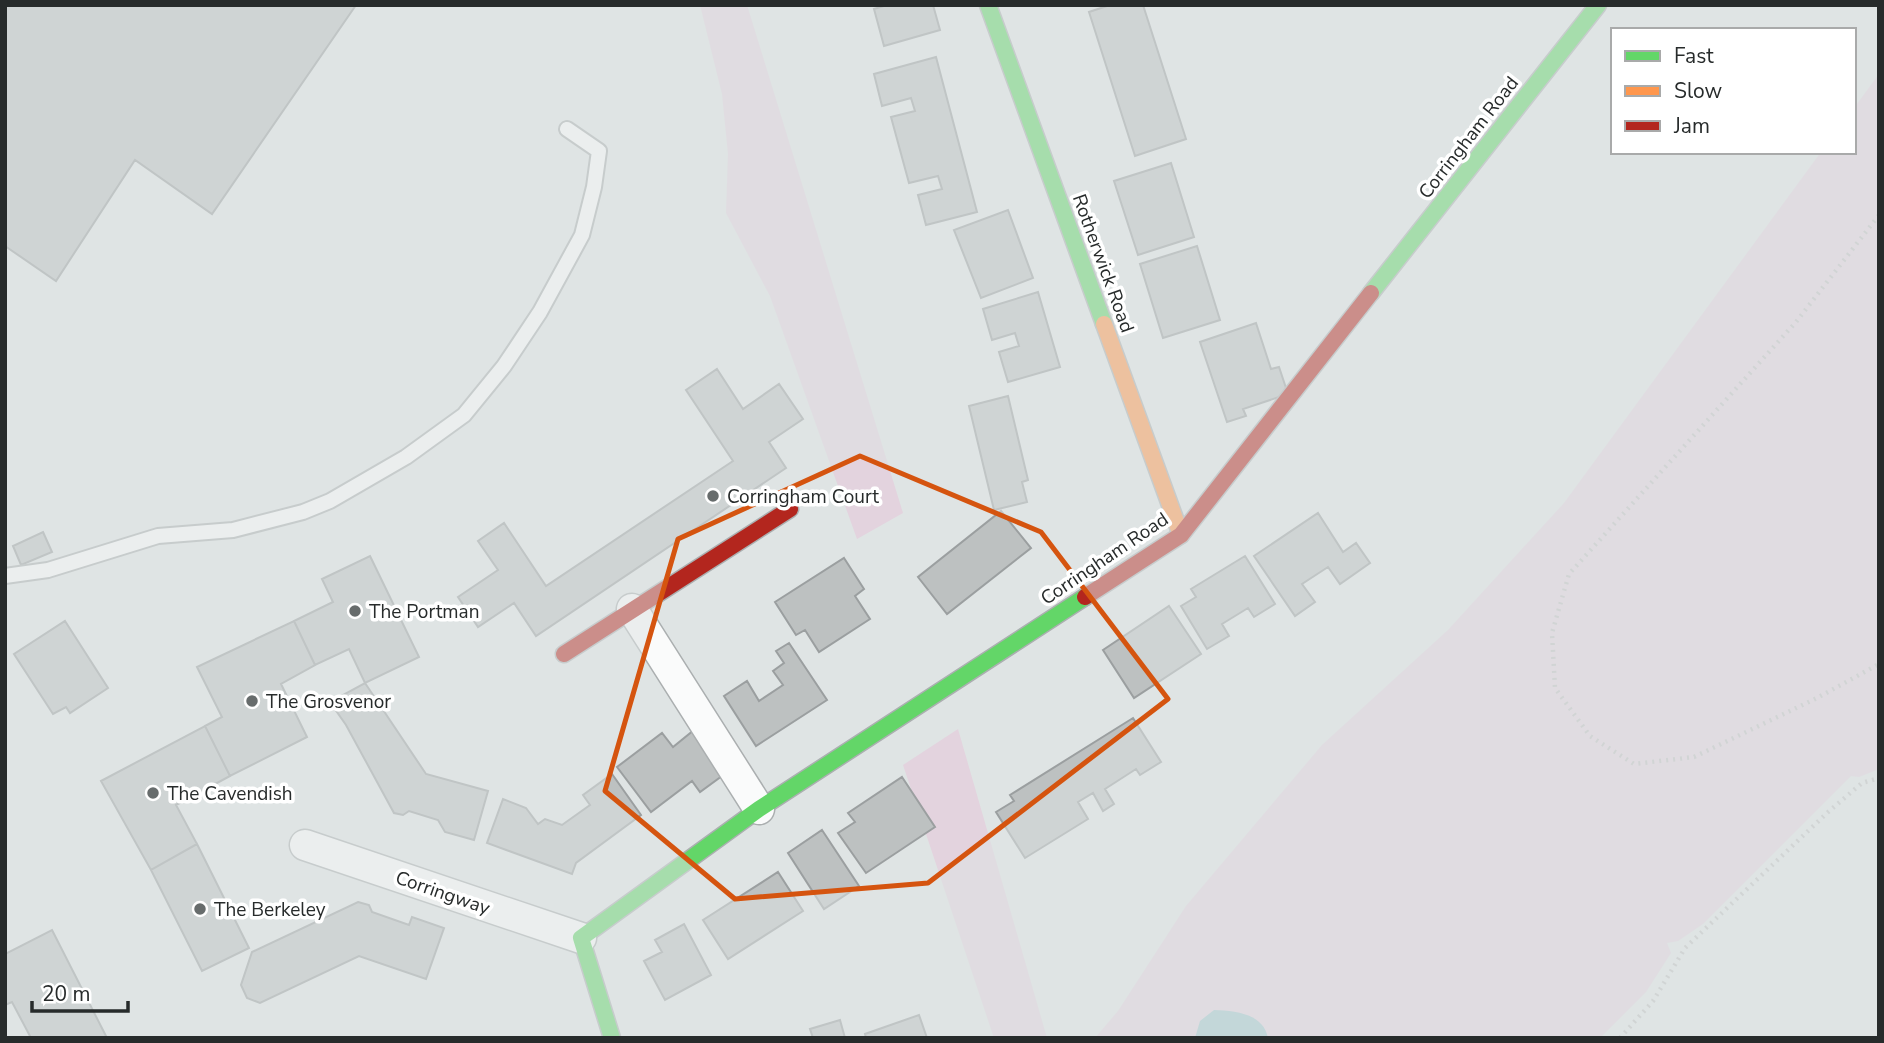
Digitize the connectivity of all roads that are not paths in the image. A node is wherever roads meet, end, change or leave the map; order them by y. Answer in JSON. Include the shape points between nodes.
{"nodes":[{"id":1,"x":988,"y":5,"type":"edge"},
{"id":2,"x":1598,"y":5,"type":"edge"},
{"id":3,"x":567,"y":129,"type":"dead end"},
{"id":4,"x":790,"y":509,"type":"dead end"},
{"id":5,"x":1181,"y":535,"type":"junction"},
{"id":6,"x":5,"y":576,"type":"edge"},
{"id":7,"x":632,"y":609,"type":"junction"},
{"id":8,"x":564,"y":654,"type":"dead end"},
{"id":9,"x":759,"y":809,"type":"junction"},
{"id":10,"x":305,"y":845,"type":"dead end"},
{"id":11,"x":581,"y":938,"type":"junction"},
{"id":12,"x":612,"y":1038,"type":"edge"}],
"edges":[{"from":1,"to":5,"type":"street","name":"Rotherwick Road"},
{"from":2,"to":5,"type":"street","name":"Corringham Road"},
{"from":3,"to":6,"type":"lane","via":[[599,151],[582,235],[540,312],[464,415],[406,457],[303,512],[233,530],[158,536],[47,570]]},
{"from":4,"to":7,"type":"street"},
{"from":5,"to":9,"type":"street","name":"Corringham Road"},
{"from":7,"to":8,"type":"street"},
{"from":7,"to":9,"type":"street"},
{"from":9,"to":11,"type":"street","name":"Corringham Road"},
{"from":10,"to":11,"type":"street","name":"Corringway"},
{"from":11,"to":12,"type":"street"}]}
